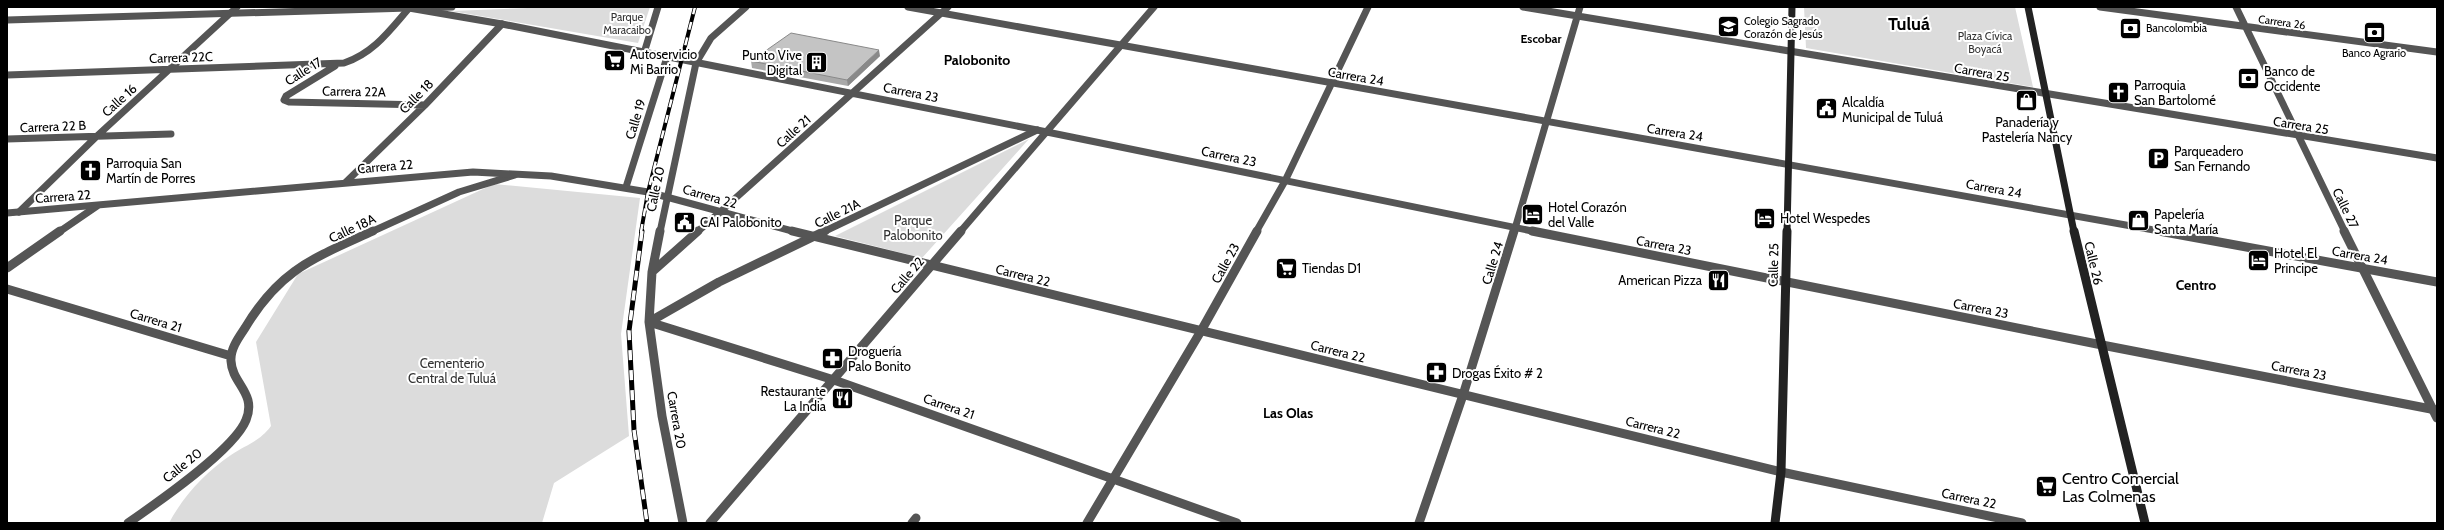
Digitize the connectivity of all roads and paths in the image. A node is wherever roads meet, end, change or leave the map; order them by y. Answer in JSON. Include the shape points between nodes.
{"nodes":[{"id":1,"x":237,"y":7,"type":"edge"},
{"id":2,"x":452,"y":7,"type":"edge"},
{"id":3,"x":658,"y":7,"type":"edge"},
{"id":4,"x":746,"y":7,"type":"edge"},
{"id":5,"x":908,"y":7,"type":"edge"},
{"id":6,"x":948,"y":7,"type":"edge"},
{"id":7,"x":1154,"y":7,"type":"edge"},
{"id":8,"x":1368,"y":7,"type":"edge"},
{"id":9,"x":1523,"y":7,"type":"edge"},
{"id":10,"x":1580,"y":7,"type":"edge"},
{"id":11,"x":1792,"y":7,"type":"edge"},
{"id":12,"x":2028,"y":7,"type":"edge"},
{"id":13,"x":2100,"y":7,"type":"edge"},
{"id":14,"x":2236,"y":7,"type":"edge"},
{"id":15,"x":409,"y":8,"type":"edge"},
{"id":16,"x":231,"y":13,"type":"junction"},
{"id":17,"x":941,"y":13,"type":"junction"},
{"id":18,"x":1577,"y":16,"type":"junction"},
{"id":19,"x":7,"y":20,"type":"edge"},
{"id":20,"x":502,"y":24,"type":"junction"},
{"id":21,"x":2245,"y":27,"type":"junction"},
{"id":22,"x":1120,"y":46,"type":"junction"},
{"id":23,"x":1792,"y":51,"type":"junction"},
{"id":24,"x":2437,"y":52,"type":"edge"},
{"id":25,"x":644,"y":53,"type":"junction"},
{"id":26,"x":667,"y":57,"type":"junction"},
{"id":27,"x":696,"y":63,"type":"junction"},
{"id":28,"x":337,"y":64,"type":"junction"},
{"id":29,"x":170,"y":69,"type":"junction"},
{"id":30,"x":7,"y":75,"type":"edge"},
{"id":31,"x":1331,"y":84,"type":"junction"},
{"id":32,"x":853,"y":94,"type":"junction"},
{"id":33,"x":2045,"y":94,"type":"junction"},
{"id":34,"x":284,"y":100,"type":"joint"},
{"id":35,"x":425,"y":105,"type":"junction"},
{"id":36,"x":1545,"y":122,"type":"junction"},
{"id":37,"x":1037,"y":130,"type":"junction"},
{"id":38,"x":1047,"y":131,"type":"junction"},
{"id":39,"x":171,"y":134,"type":"dead end"},
{"id":40,"x":97,"y":136,"type":"junction"},
{"id":41,"x":2298,"y":136,"type":"junction"},
{"id":42,"x":7,"y":139,"type":"edge"},
{"id":43,"x":2437,"y":158,"type":"edge"},
{"id":44,"x":1787,"y":163,"type":"junction"},
{"id":45,"x":522,"y":173,"type":"junction"},
{"id":46,"x":1285,"y":181,"type":"junction"},
{"id":47,"x":346,"y":182,"type":"junction"},
{"id":48,"x":626,"y":187,"type":"junction"},
{"id":49,"x":667,"y":197,"type":"junction"},
{"id":50,"x":97,"y":206,"type":"junction"},
{"id":51,"x":19,"y":212,"type":"junction"},
{"id":52,"x":7,"y":213,"type":"edge"},
{"id":53,"x":719,"y":213,"type":"junction"},
{"id":54,"x":2070,"y":214,"type":"junction"},
{"id":55,"x":1515,"y":228,"type":"junction"},
{"id":56,"x":815,"y":237,"type":"junction"},
{"id":57,"x":932,"y":266,"type":"junction"},
{"id":58,"x":7,"y":268,"type":"edge"},
{"id":59,"x":2362,"y":268,"type":"junction"},
{"id":60,"x":652,"y":272,"type":"junction"},
{"id":61,"x":2437,"y":282,"type":"edge"},
{"id":62,"x":1786,"y":283,"type":"junction"},
{"id":63,"x":7,"y":289,"type":"edge"},
{"id":64,"x":649,"y":322,"type":"junction"},
{"id":65,"x":1201,"y":331,"type":"junction"},
{"id":66,"x":2102,"y":345,"type":"junction"},
{"id":67,"x":231,"y":356,"type":"junction"},
{"id":68,"x":834,"y":380,"type":"junction"},
{"id":69,"x":1463,"y":395,"type":"junction"},
{"id":70,"x":2435,"y":410,"type":"edge"},
{"id":71,"x":2437,"y":418,"type":"edge"},
{"id":72,"x":1781,"y":472,"type":"junction"},
{"id":73,"x":1112,"y":478,"type":"junction"},
{"id":74,"x":128,"y":523,"type":"edge"},
{"id":75,"x":683,"y":523,"type":"edge"},
{"id":76,"x":710,"y":523,"type":"edge"},
{"id":77,"x":1087,"y":523,"type":"edge"},
{"id":78,"x":1237,"y":523,"type":"edge"},
{"id":79,"x":1419,"y":523,"type":"edge"},
{"id":80,"x":1775,"y":523,"type":"edge"},
{"id":81,"x":2022,"y":523,"type":"edge"},
{"id":82,"x":2145,"y":523,"type":"edge"}],
"edges":[{"from":1,"to":16,"type":"street","name":"Calle 16"},
{"from":2,"to":15,"type":"street"},
{"from":3,"to":25,"type":"street"},
{"from":4,"to":27,"type":"street","name":"Calle 20","via":[[714,33],[702,49]]},
{"from":5,"to":17,"type":"street","name":"Carrera 24"},
{"from":6,"to":17,"type":"street","name":"Calle 21"},
{"from":7,"to":22,"type":"street","name":"Calle 22"},
{"from":8,"to":31,"type":"street","name":"Calle 23"},
{"from":9,"to":18,"type":"street","name":"Carrera 25"},
{"from":10,"to":18,"type":"street","name":"Calle 24"},
{"from":11,"to":23,"type":"main road","name":"Calle 25"},
{"from":12,"to":33,"type":"main road","name":"Calle 26"},
{"from":13,"to":21,"type":"street","name":"Carrera 26"},
{"from":14,"to":21,"type":"street","name":"Calle 27"},
{"from":15,"to":16,"type":"street","name":"Carrera 23"},
{"from":15,"to":20,"type":"street","name":"Carrera 23"},
{"from":15,"to":28,"type":"street","name":"Carrera 22C","via":[[372,51],[356,60]]},
{"from":16,"to":19,"type":"street","name":"Carrera 23"},
{"from":16,"to":29,"type":"street","name":"Calle 16"},
{"from":17,"to":22,"type":"street","name":"Carrera 24"},
{"from":17,"to":32,"type":"street","name":"Calle 21"},
{"from":18,"to":23,"type":"street","name":"Carrera 25"},
{"from":18,"to":36,"type":"street","name":"Calle 24"},
{"from":20,"to":25,"type":"street","name":"Carrera 23"},
{"from":20,"to":35,"type":"street","name":"Calle 18"},
{"from":21,"to":24,"type":"street","name":"Carrera 26"},
{"from":21,"to":41,"type":"street","name":"Calle 27"},
{"from":22,"to":31,"type":"street","name":"Carrera 24"},
{"from":22,"to":38,"type":"street","name":"Calle 22"},
{"from":23,"to":33,"type":"street","name":"Carrera 25"},
{"from":23,"to":44,"type":"main road","name":"Calle 25"},
{"from":25,"to":26,"type":"street","name":"Carrera 23"},
{"from":26,"to":27,"type":"street","name":"Carrera 23"},
{"from":26,"to":48,"type":"street","name":"Calle 19"},
{"from":27,"to":32,"type":"street","name":"Carrera 23"},
{"from":27,"to":49,"type":"street","name":"Calle 20"},
{"from":28,"to":29,"type":"street","name":"Carrera 22C"},
{"from":28,"to":34,"type":"street","name":"Calle 17","via":[[286,96]]},
{"from":29,"to":30,"type":"street","name":"Carrera 22C"},
{"from":29,"to":40,"type":"street","name":"Calle 16"},
{"from":31,"to":36,"type":"street","name":"Carrera 24"},
{"from":31,"to":46,"type":"street","name":"Calle 23"},
{"from":32,"to":37,"type":"street","name":"Carrera 23"},
{"from":32,"to":53,"type":"street","name":"Calle 21"},
{"from":33,"to":41,"type":"street","name":"Carrera 25"},
{"from":33,"to":54,"type":"main road","name":"Calle 26"},
{"from":34,"to":35,"type":"street","name":"Carrera 22A"},
{"from":35,"to":47,"type":"street","name":"Calle 18"},
{"from":36,"to":44,"type":"street","name":"Carrera 24"},
{"from":36,"to":55,"type":"street","name":"Calle 24"},
{"from":37,"to":38,"type":"street","name":"Carrera 23"},
{"from":37,"to":56,"type":"street","name":"Calle 21A"},
{"from":38,"to":46,"type":"street","name":"Carrera 23"},
{"from":38,"to":57,"type":"street","name":"Calle 22"},
{"from":39,"to":40,"type":"street","name":"Carrera 22 B"},
{"from":40,"to":42,"type":"street","name":"Carrera 22 B"},
{"from":40,"to":51,"type":"street","name":"Calle 16"},
{"from":41,"to":43,"type":"street","name":"Carrera 25"},
{"from":41,"to":59,"type":"street","name":"Calle 27"},
{"from":44,"to":54,"type":"street","name":"Carrera 24"},
{"from":44,"to":62,"type":"main road","name":"Calle 25"},
{"from":45,"to":47,"type":"street","name":"Carrera 22","via":[[473,172]]},
{"from":45,"to":48,"type":"street","name":"Carrera 22"},
{"from":45,"to":67,"type":"street","name":"Calle 18A","via":[[460,191],[297,268],[270,291]]},
{"from":46,"to":55,"type":"street","name":"Carrera 23"},
{"from":46,"to":65,"type":"street","name":"Calle 23"},
{"from":47,"to":50,"type":"street","name":"Carrera 22"},
{"from":48,"to":49,"type":"street","name":"Carrera 22"},
{"from":49,"to":53,"type":"street","name":"Carrera 22"},
{"from":49,"to":60,"type":"street","name":"Calle 20"},
{"from":50,"to":51,"type":"street","name":"Carrera 22"},
{"from":50,"to":58,"type":"street"},
{"from":51,"to":52,"type":"street","name":"Carrera 22"},
{"from":53,"to":56,"type":"street","name":"Carrera 22"},
{"from":53,"to":60,"type":"street","name":"Calle 21"},
{"from":54,"to":59,"type":"street","name":"Carrera 24"},
{"from":54,"to":66,"type":"main road","name":"Calle 26"},
{"from":55,"to":62,"type":"street","name":"Carrera 23"},
{"from":55,"to":69,"type":"street","name":"Calle 24"},
{"from":56,"to":57,"type":"street","name":"Carrera 22"},
{"from":56,"to":64,"type":"street","name":"Calle 21A","via":[[719,282]]},
{"from":57,"to":65,"type":"street","name":"Carrera 22"},
{"from":57,"to":68,"type":"street","name":"Calle 22"},
{"from":59,"to":61,"type":"street","name":"Carrera 24"},
{"from":59,"to":70,"type":"street","name":"Calle 27"},
{"from":60,"to":64,"type":"street","name":"Calle 20"},
{"from":62,"to":66,"type":"street","name":"Carrera 23"},
{"from":62,"to":72,"type":"main road","name":"Calle 25"},
{"from":63,"to":67,"type":"street","name":"Carrera 21"},
{"from":64,"to":68,"type":"street","name":"Carrera 21"},
{"from":64,"to":75,"type":"street","name":"Carrera 20","via":[[662,416]]},
{"from":65,"to":69,"type":"street","name":"Carrera 22"},
{"from":65,"to":73,"type":"street","name":"Calle 23"},
{"from":66,"to":70,"type":"street","name":"Carrera 23"},
{"from":66,"to":82,"type":"main road","name":"Calle 26"},
{"from":67,"to":74,"type":"street","name":"Calle 20","via":[[232,365],[248,398],[250,410],[246,421],[226,445],[194,474]]},
{"from":68,"to":73,"type":"street","name":"Carrera 21"},
{"from":68,"to":76,"type":"street","name":"Calle 22"},
{"from":69,"to":72,"type":"street","name":"Carrera 22"},
{"from":69,"to":79,"type":"street","name":"Calle 24"},
{"from":70,"to":71,"type":"street","name":"Calle 27"},
{"from":72,"to":80,"type":"main road","name":"Calle 25"},
{"from":72,"to":81,"type":"street","name":"Carrera 22"},
{"from":73,"to":77,"type":"street","name":"Calle 23"},
{"from":73,"to":78,"type":"street","name":"Carrera 21"}]}
